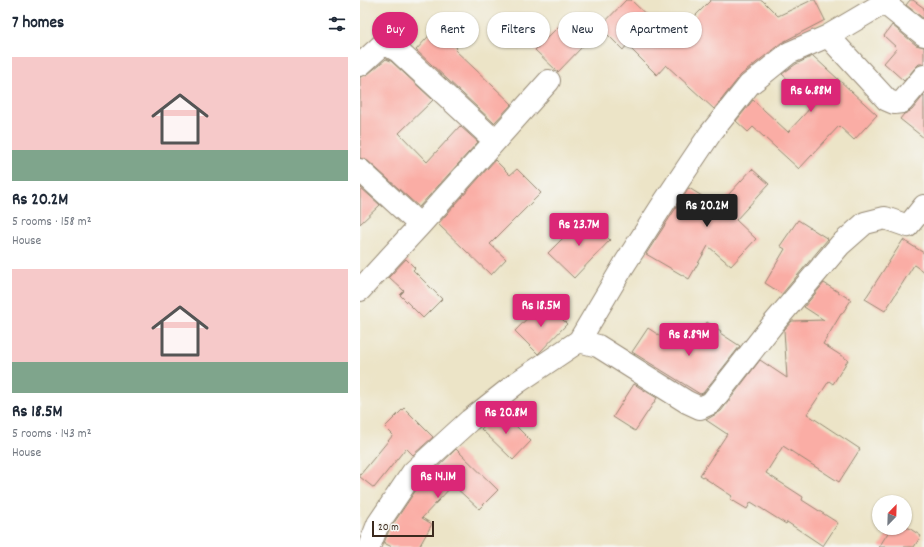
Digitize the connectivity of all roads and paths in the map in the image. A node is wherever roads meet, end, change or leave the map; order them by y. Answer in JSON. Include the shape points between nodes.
{"nodes":[{"id":1,"x":887,"y":1,"type":"edge"},
{"id":2,"x":924,"y":35,"type":"edge"},
{"id":3,"x":828,"y":36,"type":"junction"},
{"id":4,"x":360,"y":65,"type":"edge"},
{"id":5,"x":924,"y":76,"type":"edge"},
{"id":6,"x":549,"y":81,"type":"dead end"},
{"id":7,"x":495,"y":140,"type":"junction"},
{"id":8,"x":360,"y":170,"type":"edge"},
{"id":9,"x":924,"y":206,"type":"edge"},
{"id":10,"x":420,"y":225,"type":"junction"},
{"id":11,"x":360,"y":290,"type":"edge"},
{"id":12,"x":579,"y":341,"type":"junction"},
{"id":13,"x":370,"y":547,"type":"edge"}],
"edges":[{"from":1,"to":2,"type":"street"},
{"from":1,"to":3,"type":"street"},
{"from":3,"to":5,"type":"street","via":[[887,100],[894,103],[902,102]]},
{"from":3,"to":12,"type":"street","via":[[789,53],[749,85],[710,134],[669,195]]},
{"from":4,"to":7,"type":"street","via":[[381,46],[398,50]]},
{"from":6,"to":7,"type":"street"},
{"from":7,"to":10,"type":"street"},
{"from":8,"to":10,"type":"street"},
{"from":9,"to":12,"type":"street","via":[[908,226],[885,218],[865,223],[840,245],[711,403],[700,408],[598,346]]},
{"from":10,"to":11,"type":"street"},
{"from":12,"to":13,"type":"street","via":[[518,382],[470,420],[413,472],[378,524]]}]}
